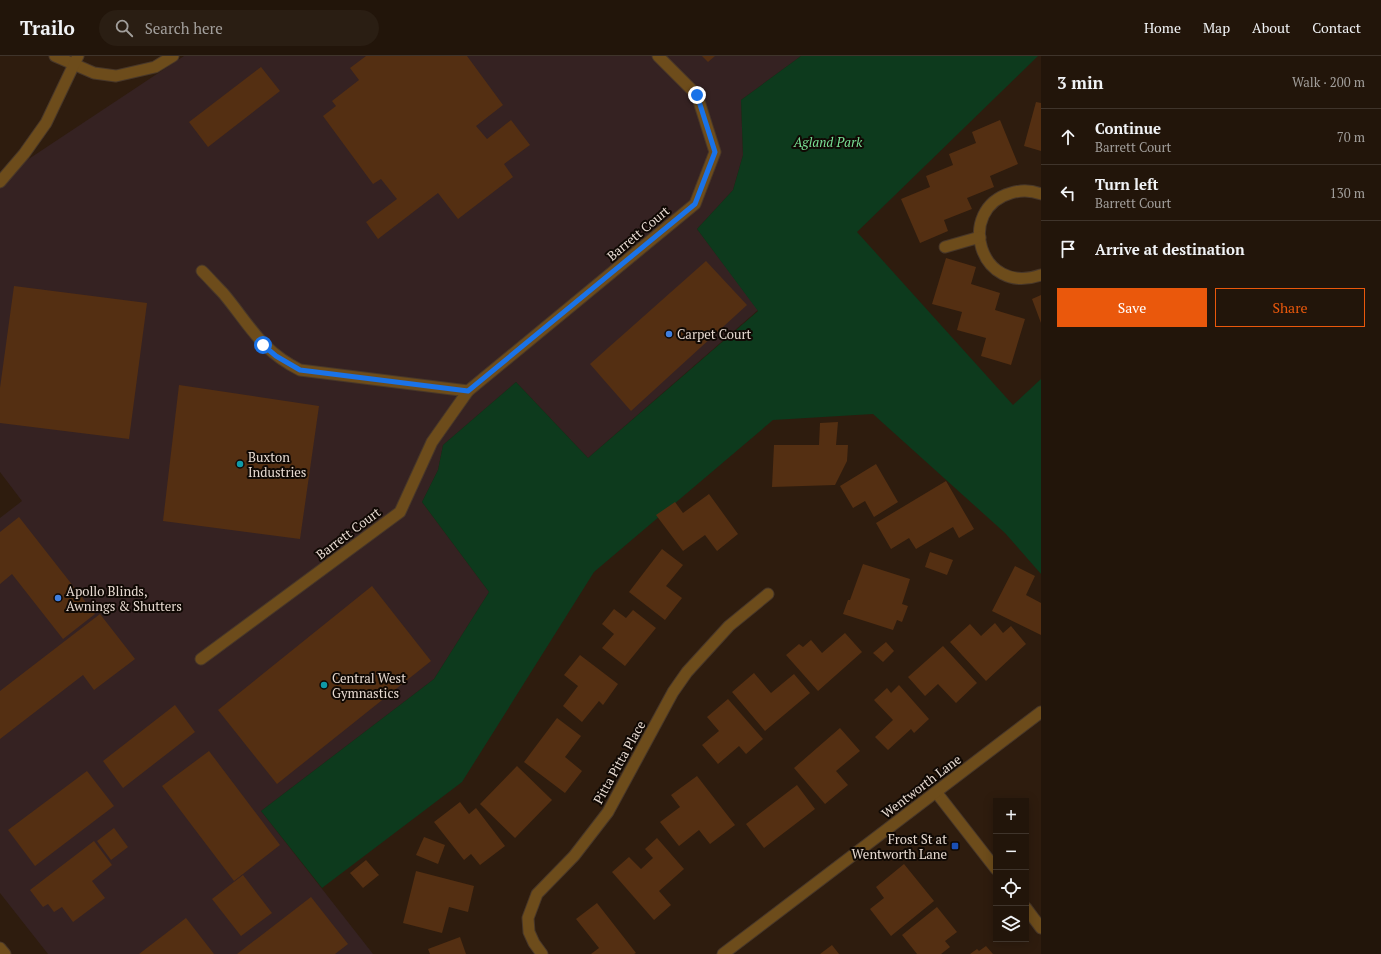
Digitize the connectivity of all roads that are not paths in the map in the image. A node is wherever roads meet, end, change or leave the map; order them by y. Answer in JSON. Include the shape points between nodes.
{"nodes":[{"id":1,"x":55,"y":56,"type":"edge"},
{"id":2,"x":173,"y":56,"type":"edge"},
{"id":3,"x":658,"y":56,"type":"edge"},
{"id":4,"x":76,"y":60,"type":"edge"},
{"id":5,"x":0,"y":182,"type":"edge"},
{"id":6,"x":1041,"y":194,"type":"edge"},
{"id":7,"x":980,"y":237,"type":"junction"},
{"id":8,"x":945,"y":247,"type":"dead end"},
{"id":9,"x":202,"y":271,"type":"dead end"},
{"id":10,"x":1041,"y":275,"type":"edge"},
{"id":11,"x":468,"y":391,"type":"junction"},
{"id":12,"x":768,"y":594,"type":"dead end"},
{"id":13,"x":201,"y":659,"type":"dead end"},
{"id":14,"x":1041,"y":712,"type":"edge"},
{"id":15,"x":936,"y":792,"type":"junction"},
{"id":16,"x":993,"y":866,"type":"edge"},
{"id":17,"x":1029,"y":912,"type":"edge"},
{"id":18,"x":1041,"y":928,"type":"edge"},
{"id":19,"x":0,"y":948,"type":"edge"},
{"id":20,"x":5,"y":954,"type":"edge"},
{"id":21,"x":542,"y":954,"type":"edge"},
{"id":22,"x":723,"y":954,"type":"edge"}],
"edges":[{"from":1,"to":4,"type":"street"},
{"from":2,"to":4,"type":"street","via":[[155,67],[116,76],[94,74]]},
{"from":3,"to":11,"type":"street","name":"Barrett Court","via":[[697,95],[715,152],[695,204]]},
{"from":4,"to":5,"type":"street","via":[[46,122],[24,154]]},
{"from":6,"to":7,"type":"street","via":[[1020,190],[1005,195],[992,204],[984,215]]},
{"from":7,"to":8,"type":"street"},
{"from":7,"to":10,"type":"street","via":[[984,256],[992,267],[1004,275],[1017,279],[1031,279]]},
{"from":9,"to":11,"type":"street","via":[[263,345],[300,370]]},
{"from":11,"to":13,"type":"street","name":"Barrett Court","via":[[432,442],[400,512]]},
{"from":12,"to":21,"type":"street","name":"Pitta Pitta Place","via":[[729,626],[687,672],[673,692],[608,812],[574,856],[537,894],[528,918],[529,932]]},
{"from":14,"to":15,"type":"street","name":"Wentworth Lane"},
{"from":15,"to":16,"type":"street"},
{"from":15,"to":22,"type":"street","name":"Wentworth Lane"},
{"from":17,"to":18,"type":"street"},
{"from":19,"to":20,"type":"street"}]}
